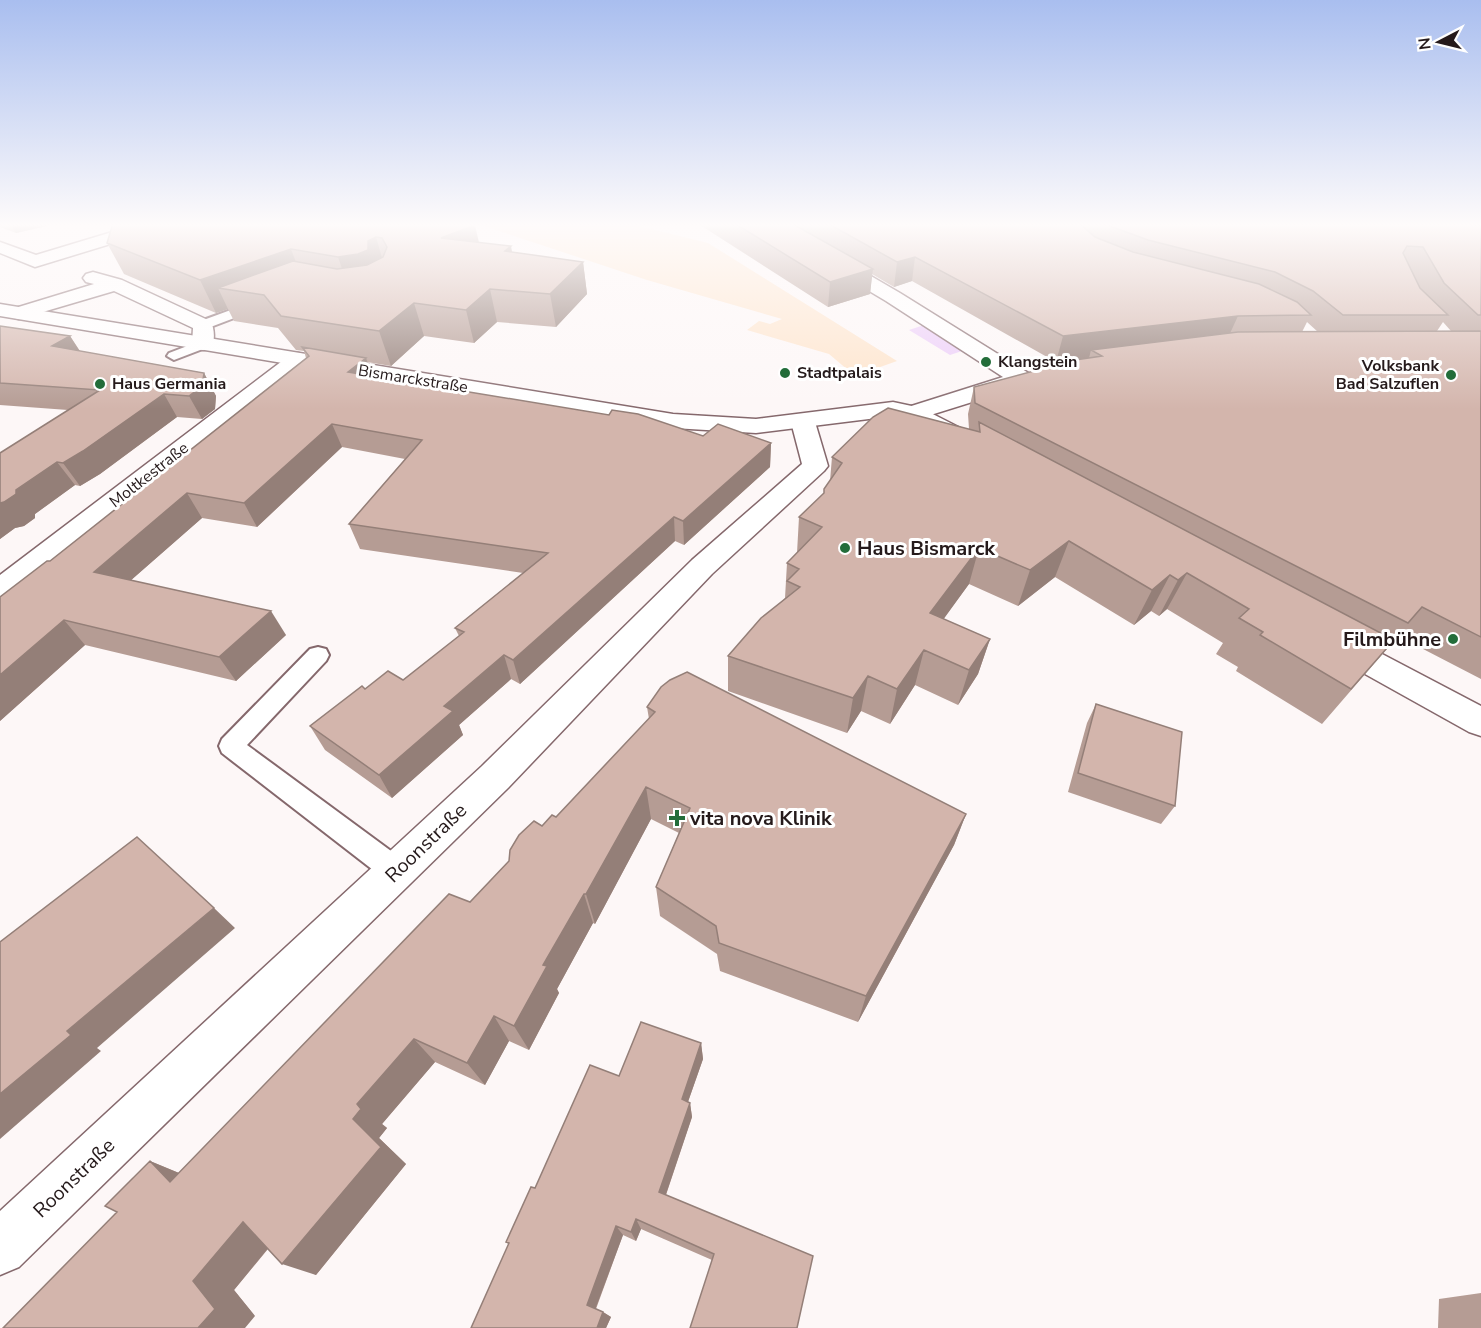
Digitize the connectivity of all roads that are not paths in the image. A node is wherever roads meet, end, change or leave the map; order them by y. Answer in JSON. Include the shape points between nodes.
{"nodes":[{"id":1,"x":111,"y":285,"type":"edge"},
{"id":2,"x":117,"y":285,"type":"edge"},
{"id":3,"x":873,"y":285,"type":"edge"},
{"id":4,"x":271,"y":299,"type":"edge"},
{"id":5,"x":10,"y":312,"type":"edge"},
{"id":6,"x":203,"y":334,"type":"junction"},
{"id":7,"x":174,"y":356,"type":"dead end"},
{"id":8,"x":298,"y":360,"type":"junction"},
{"id":9,"x":913,"y":413,"type":"junction"},
{"id":10,"x":803,"y":422,"type":"junction"},
{"id":11,"x":884,"y":429,"type":"edge"},
{"id":12,"x":987,"y":452,"type":"edge"},
{"id":13,"x":0,"y":590,"type":"edge"},
{"id":14,"x":1305,"y":626,"type":"edge"},
{"id":15,"x":318,"y":655,"type":"dead end"},
{"id":16,"x":1481,"y":722,"type":"edge"},
{"id":17,"x":396,"y":872,"type":"junction"},
{"id":18,"x":0,"y":1248,"type":"edge"}],
"edges":[{"from":1,"to":5,"type":"street"},
{"from":2,"to":6,"type":"street"},
{"from":3,"to":9,"type":"street","via":[[1033,376]]},
{"from":4,"to":6,"type":"lane"},
{"from":5,"to":6,"type":"street","name":"Bismarckstraße"},
{"from":6,"to":7,"type":"lane"},
{"from":6,"to":8,"type":"street","name":"Bismarckstraße"},
{"from":8,"to":10,"type":"street","name":"Bismarckstraße","via":[[673,421],[756,426]]},
{"from":8,"to":13,"type":"street","name":"Moltkestraße"},
{"from":9,"to":10,"type":"street","name":"Bismarckstraße","via":[[892,409]]},
{"from":9,"to":11,"type":"lane"},
{"from":9,"to":12,"type":"street"},
{"from":10,"to":17,"type":"street","name":"Roonstraße","via":[[825,461],[702,567]]},
{"from":14,"to":16,"type":"street"},
{"from":15,"to":17,"type":"lane","via":[[231,746]]},
{"from":17,"to":18,"type":"street","name":"Roonstraße"}]}
